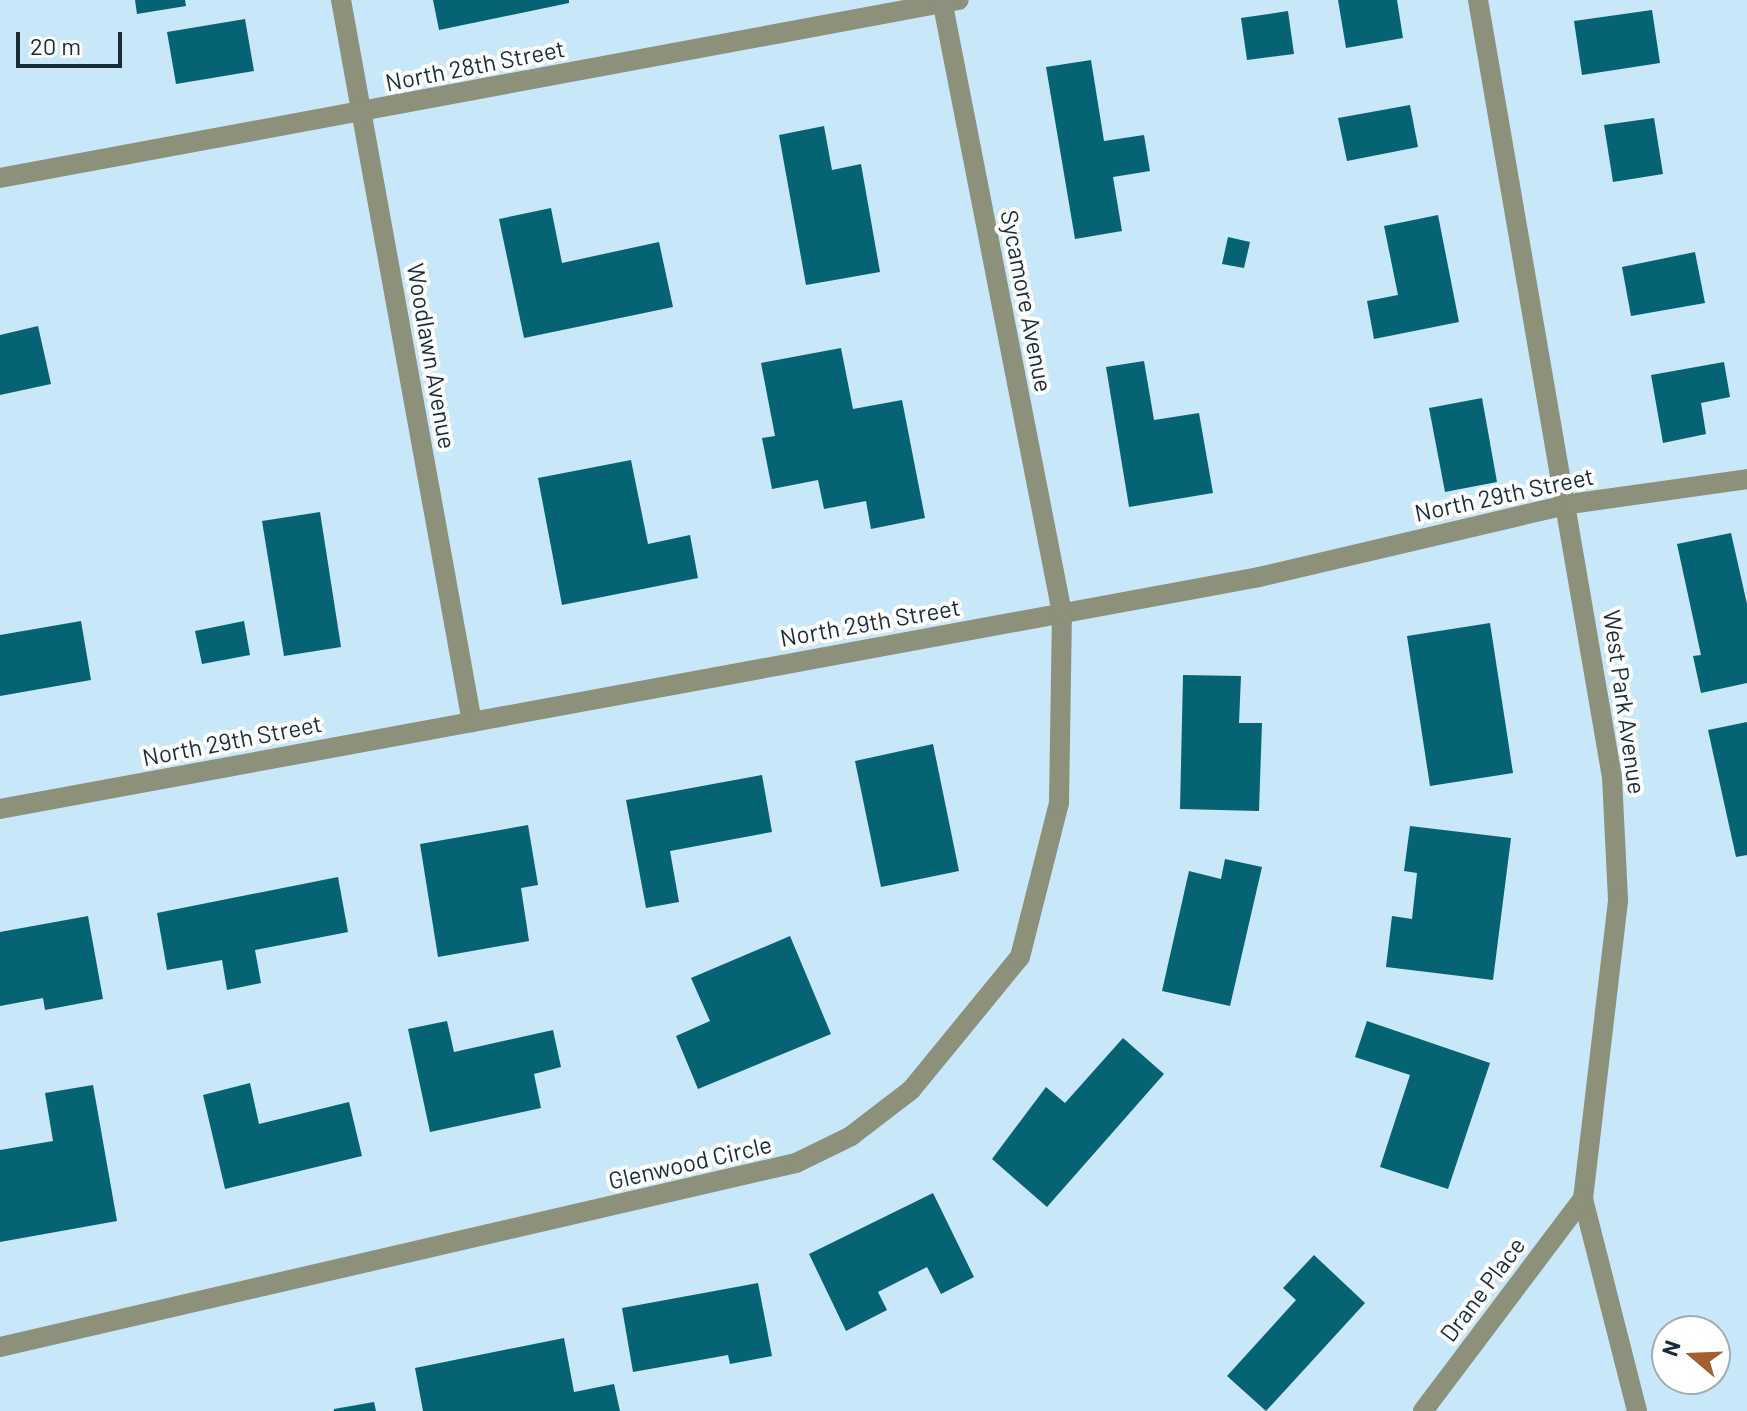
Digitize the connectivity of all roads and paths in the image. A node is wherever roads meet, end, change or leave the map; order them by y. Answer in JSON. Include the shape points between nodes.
{"nodes":[{"id":1,"x":341,"y":0,"type":"edge"},
{"id":2,"x":1478,"y":0,"type":"edge"},
{"id":3,"x":948,"y":1,"type":"edge"},
{"id":4,"x":362,"y":113,"type":"junction"},
{"id":5,"x":0,"y":178,"type":"edge"},
{"id":6,"x":1747,"y":479,"type":"edge"},
{"id":7,"x":1570,"y":504,"type":"junction"},
{"id":8,"x":1062,"y":613,"type":"junction"},
{"id":9,"x":472,"y":722,"type":"junction"},
{"id":10,"x":0,"y":809,"type":"edge"},
{"id":11,"x":1583,"y":1199,"type":"junction"},
{"id":12,"x":0,"y":1347,"type":"edge"},
{"id":13,"x":1423,"y":1411,"type":"edge"},
{"id":14,"x":1637,"y":1411,"type":"edge"}],
"edges":[{"from":1,"to":4,"type":"street","name":"Woodlawn Avenue"},
{"from":2,"to":7,"type":"street","name":"West Park Avenue"},
{"from":3,"to":4,"type":"street","name":"North 28th Street"},
{"from":3,"to":8,"type":"street","name":"Sycamore Avenue"},
{"from":4,"to":5,"type":"street","name":"North 28th Street"},
{"from":4,"to":9,"type":"street","name":"Woodlawn Avenue"},
{"from":6,"to":7,"type":"street","name":"North 29th Street"},
{"from":7,"to":8,"type":"street","name":"North 29th Street","via":[[1259,577]]},
{"from":7,"to":11,"type":"street","name":"West Park Avenue","via":[[1612,777],[1618,901]]},
{"from":8,"to":9,"type":"street","name":"North 29th Street"},
{"from":8,"to":12,"type":"street","name":"Glenwood Circle","via":[[1059,803],[1020,957],[911,1090],[851,1136],[748,1180]]},
{"from":9,"to":10,"type":"street","name":"North 29th Street"},
{"from":11,"to":13,"type":"street","name":"Drane Place"},
{"from":11,"to":14,"type":"street","name":"West Park Avenue"}]}
